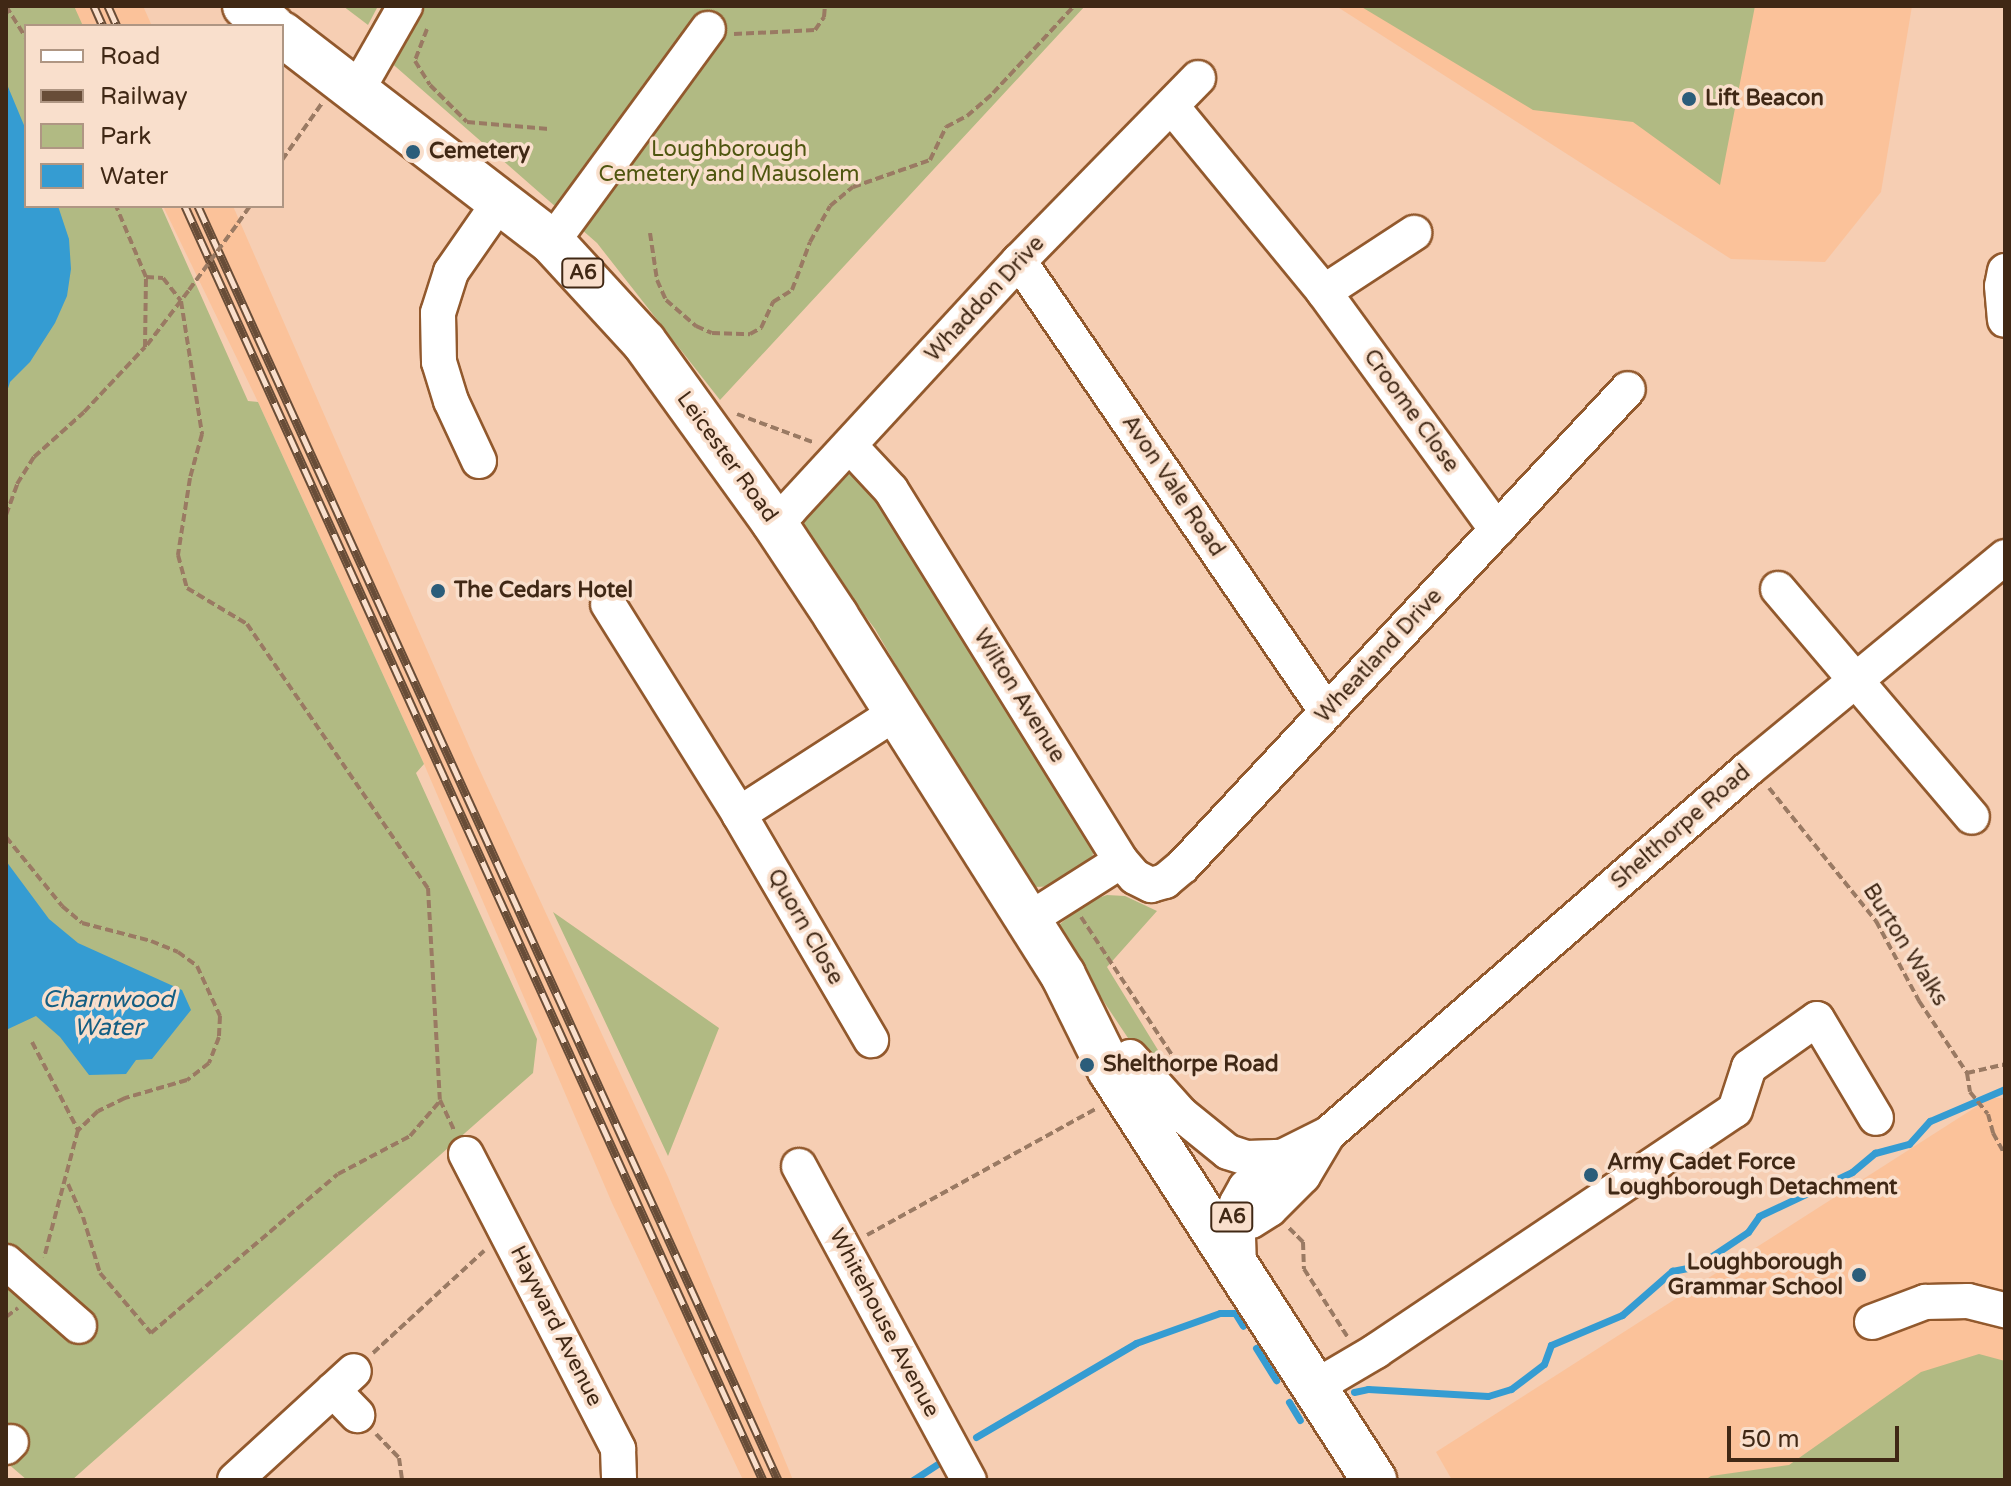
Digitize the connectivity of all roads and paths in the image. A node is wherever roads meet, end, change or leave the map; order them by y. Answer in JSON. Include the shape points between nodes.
{"nodes":[{"id":1,"x":6,"y":6,"type":"edge"},
{"id":2,"x":245,"y":6,"type":"edge"},
{"id":3,"x":825,"y":6,"type":"edge"},
{"id":4,"x":1074,"y":6,"type":"edge"},
{"id":5,"x":418,"y":13,"type":"edge"},
{"id":6,"x":269,"y":24,"type":"edge"},
{"id":7,"x":708,"y":29,"type":"joint"},
{"id":8,"x":24,"y":35,"type":"edge"},
{"id":9,"x":284,"y":36,"type":"edge"},
{"id":10,"x":1198,"y":78,"type":"dead end"},
{"id":11,"x":347,"y":85,"type":"junction"},
{"id":12,"x":1173,"y":108,"type":"junction"},
{"id":13,"x":549,"y":129,"type":"dead end"},
{"id":14,"x":284,"y":158,"type":"edge"},
{"id":15,"x":501,"y":200,"type":"junction"},
{"id":16,"x":117,"y":208,"type":"edge"},
{"id":17,"x":249,"y":208,"type":"edge"},
{"id":18,"x":650,"y":233,"type":"dead end"},
{"id":19,"x":1413,"y":233,"type":"dead end"},
{"id":20,"x":552,"y":242,"type":"junction"},
{"id":21,"x":1019,"y":261,"type":"junction"},
{"id":22,"x":2005,"y":271,"type":"edge"},
{"id":23,"x":146,"y":277,"type":"junction"},
{"id":24,"x":1324,"y":292,"type":"junction"},
{"id":25,"x":181,"y":301,"type":"junction"},
{"id":26,"x":2005,"y":320,"type":"edge"},
{"id":27,"x":145,"y":347,"type":"junction"},
{"id":28,"x":1629,"y":389,"type":"dead end"},
{"id":29,"x":850,"y":446,"type":"junction"},
{"id":30,"x":479,"y":461,"type":"dead end"},
{"id":31,"x":6,"y":515,"type":"edge"},
{"id":32,"x":773,"y":521,"type":"junction"},
{"id":33,"x":1497,"y":530,"type":"junction"},
{"id":34,"x":2005,"y":557,"type":"edge"},
{"id":35,"x":1778,"y":589,"type":"dead end"},
{"id":36,"x":608,"y":604,"type":"dead end"},
{"id":37,"x":1857,"y":682,"type":"junction"},
{"id":38,"x":897,"y":712,"type":"junction"},
{"id":39,"x":1327,"y":712,"type":"junction"},
{"id":40,"x":1748,"y":769,"type":"junction"},
{"id":41,"x":739,"y":814,"type":"junction"},
{"id":42,"x":1972,"y":817,"type":"dead end"},
{"id":43,"x":6,"y":837,"type":"edge"},
{"id":44,"x":1121,"y":861,"type":"junction"},
{"id":45,"x":1068,"y":894,"type":"junction"},
{"id":46,"x":1028,"y":920,"type":"junction"},
{"id":47,"x":871,"y":1040,"type":"dead end"},
{"id":48,"x":32,"y":1042,"type":"dead end"},
{"id":49,"x":2005,"y":1064,"type":"edge"},
{"id":50,"x":1967,"y":1073,"type":"junction"},
{"id":51,"x":1185,"y":1074,"type":"dead end"},
{"id":52,"x":1127,"y":1075,"type":"junction"},
{"id":53,"x":440,"y":1100,"type":"junction"},
{"id":54,"x":1876,"y":1118,"type":"dead end"},
{"id":55,"x":78,"y":1130,"type":"junction"},
{"id":56,"x":1328,"y":1134,"type":"junction"},
{"id":57,"x":2005,"y":1155,"type":"edge"},
{"id":58,"x":1282,"y":1157,"type":"junction"},
{"id":59,"x":799,"y":1166,"type":"dead end"},
{"id":60,"x":466,"y":1173,"type":"joint"},
{"id":61,"x":1235,"y":1216,"type":"junction"},
{"id":62,"x":507,"y":1229,"type":"junction"},
{"id":63,"x":844,"y":1249,"type":"junction"},
{"id":64,"x":6,"y":1262,"type":"edge"},
{"id":65,"x":1249,"y":1270,"type":"junction"},
{"id":66,"x":2005,"y":1310,"type":"edge"},
{"id":67,"x":1872,"y":1322,"type":"dead end"},
{"id":68,"x":79,"y":1326,"type":"dead end"},
{"id":69,"x":1331,"y":1378,"type":"junction"},
{"id":70,"x":343,"y":1380,"type":"junction"},
{"id":71,"x":357,"y":1415,"type":"joint"},
{"id":72,"x":235,"y":1480,"type":"edge"},
{"id":73,"x":402,"y":1480,"type":"edge"},
{"id":74,"x":619,"y":1480,"type":"edge"},
{"id":75,"x":969,"y":1480,"type":"edge"},
{"id":76,"x":1374,"y":1480,"type":"edge"}],
"edges":[{"from":1,"to":8,"type":"path"},
{"from":2,"to":6,"type":"highway"},
{"from":3,"to":7,"type":"path","via":[[815,30],[716,35]]},
{"from":4,"to":18,"type":"path","via":[[1015,73],[967,116],[946,127],[930,160],[853,187],[830,206],[792,290],[773,302],[761,328],[750,334],[712,333],[666,300],[654,268]]},
{"from":5,"to":11,"type":"street"},
{"from":5,"to":13,"type":"path","via":[[415,61],[446,104],[472,124]]},
{"from":7,"to":20,"type":"street"},
{"from":9,"to":11,"type":"highway","name":"Leicester Road","number":"A6"},
{"from":10,"to":12,"type":"street","name":"Whaddon Drive"},
{"from":11,"to":14,"type":"path"},
{"from":11,"to":15,"type":"highway","name":"Leicester Road","number":"A6"},
{"from":12,"to":21,"type":"street","name":"Whaddon Drive"},
{"from":12,"to":24,"type":"street","name":"Croome Close"},
{"from":15,"to":20,"type":"highway","name":"Leicester Road","number":"A6"},
{"from":15,"to":30,"type":"street","via":[[451,272],[438,313],[439,362]]},
{"from":16,"to":23,"type":"path"},
{"from":17,"to":25,"type":"path","bridge":true},
{"from":19,"to":24,"type":"street"},
{"from":20,"to":32,"type":"highway","name":"Leicester Road","number":"A6","via":[[644,342]]},
{"from":21,"to":29,"type":"street","name":"Whaddon Drive"},
{"from":21,"to":39,"type":"street","name":"Avon Vale Road"},
{"from":22,"to":26,"type":"street"},
{"from":23,"to":25,"type":"path","via":[[163,278]]},
{"from":23,"to":27,"type":"path"},
{"from":24,"to":33,"type":"street","name":"Croome Close"},
{"from":25,"to":27,"type":"path"},
{"from":25,"to":53,"type":"path","via":[[202,434],[178,555],[187,588],[247,624],[428,888]]},
{"from":27,"to":31,"type":"path","via":[[34,457]]},
{"from":28,"to":33,"type":"street","name":"Wheatland Drive"},
{"from":29,"to":32,"type":"street","name":"Whaddon Drive"},
{"from":29,"to":44,"type":"street","name":"Wilton Avenue","via":[[891,490]]},
{"from":32,"to":38,"type":"highway","name":"Leicester Road","number":"A6"},
{"from":33,"to":39,"type":"street","name":"Wheatland Drive"},
{"from":34,"to":37,"type":"street","name":"Shelthorpe Road"},
{"from":35,"to":37,"type":"street"},
{"from":36,"to":41,"type":"street","name":"Quorn Close"},
{"from":37,"to":40,"type":"street","name":"Shelthorpe Road"},
{"from":37,"to":42,"type":"street"},
{"from":38,"to":41,"type":"street"},
{"from":38,"to":46,"type":"highway","name":"Leicester Road","number":"A6"},
{"from":39,"to":44,"type":"street","name":"Wheatland Drive","via":[[1165,881],[1151,885]]},
{"from":40,"to":50,"type":"path","name":"Burton Walks","via":[[1782,799],[1876,921],[1919,1001]]},
{"from":40,"to":56,"type":"street","name":"Shelthorpe Road"},
{"from":41,"to":47,"type":"street","name":"Quorn Close"},
{"from":43,"to":55,"type":"path","via":[[82,923],[151,941],[197,966],[220,1016],[209,1063],[187,1080],[98,1111]]},
{"from":44,"to":45,"type":"street"},
{"from":45,"to":46,"type":"street"},
{"from":45,"to":51,"type":"path"},
{"from":46,"to":52,"type":"highway","name":"Leicester Road","number":"A6"},
{"from":48,"to":55,"type":"path"},
{"from":49,"to":50,"type":"path"},
{"from":50,"to":57,"type":"path","name":"Burton Walks","via":[[1970,1092],[1988,1114]]},
{"from":52,"to":58,"type":"street","name":"Shelthorpe Road","via":[[1228,1152],[1247,1158]]},
{"from":52,"to":61,"type":"highway","name":"Leicester Road","number":"A6"},
{"from":52,"to":63,"type":"path"},
{"from":53,"to":55,"type":"path","via":[[410,1136],[338,1174],[151,1333],[100,1273],[90,1247],[67,1182]]},
{"from":53,"to":60,"type":"path"},
{"from":54,"to":69,"type":"street","via":[[1817,1019],[1749,1067],[1735,1110]]},
{"from":56,"to":58,"type":"street","name":"Shelthorpe Road"},
{"from":56,"to":61,"type":"street","name":"Shelthorpe Road","via":[[1303,1176]]},
{"from":58,"to":61,"type":"street","name":"Shelthorpe Road","via":[[1246,1187]]},
{"from":59,"to":63,"type":"street","name":"Whitehouse Avenue"},
{"from":60,"to":62,"type":"street","name":"Hayward Avenue"},
{"from":61,"to":65,"type":"highway","name":"Leicester Road","number":"A6"},
{"from":61,"to":65,"type":"street","name":"Shelthorpe Road"},
{"from":61,"to":69,"type":"path","via":[[1303,1242],[1304,1269],[1347,1334]]},
{"from":62,"to":70,"type":"path"},
{"from":62,"to":74,"type":"street","name":"Hayward Avenue","via":[[618,1449]]},
{"from":63,"to":75,"type":"street","name":"Whitehouse Avenue"},
{"from":64,"to":68,"type":"street"},
{"from":65,"to":69,"type":"highway","name":"Leicester Road","number":"A6"},
{"from":66,"to":67,"type":"street","via":[[1968,1301],[1925,1302]]},
{"from":69,"to":76,"type":"highway","name":"Leicester Road","number":"A6"},
{"from":70,"to":71,"type":"street"},
{"from":70,"to":72,"type":"street"},
{"from":71,"to":73,"type":"path","via":[[399,1458]]}]}
